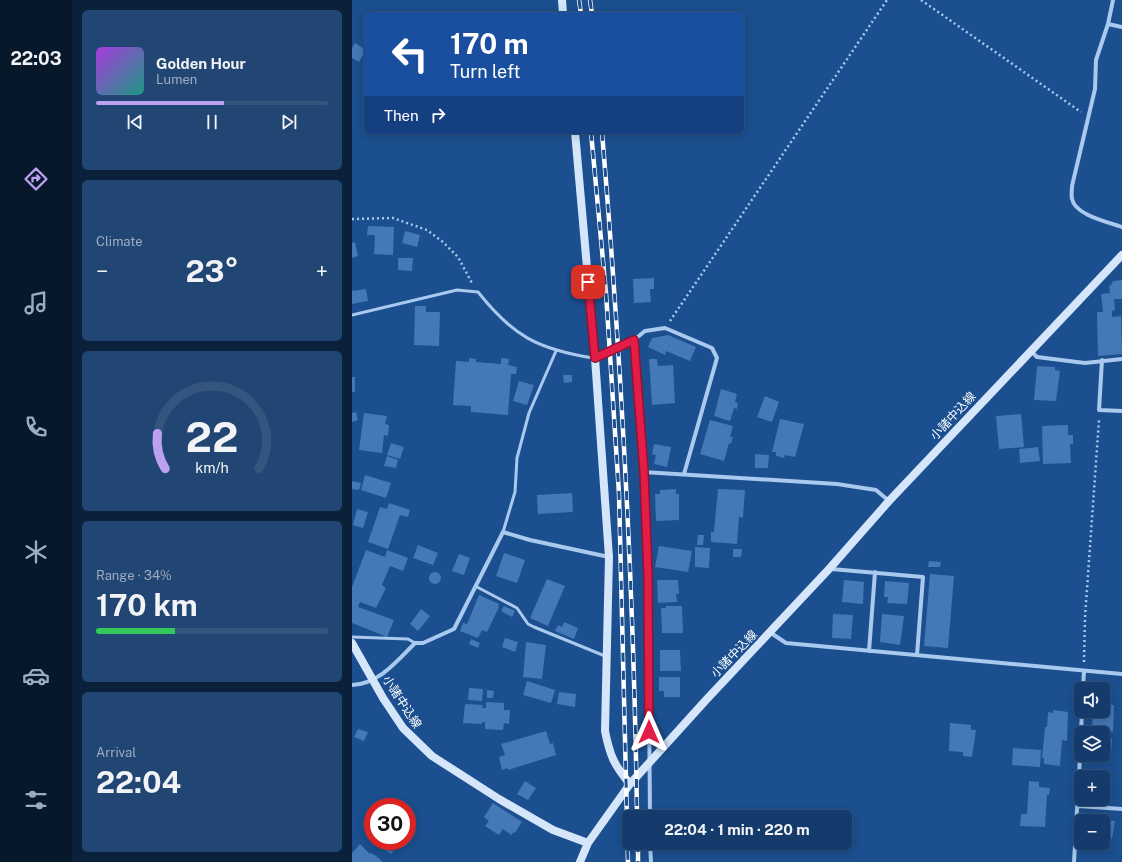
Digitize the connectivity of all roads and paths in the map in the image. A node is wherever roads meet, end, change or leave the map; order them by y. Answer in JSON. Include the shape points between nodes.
{"nodes":[{"id":1,"x":562,"y":0,"type":"edge"},
{"id":2,"x":887,"y":0,"type":"edge"},
{"id":3,"x":921,"y":0,"type":"edge"},
{"id":4,"x":1113,"y":0,"type":"edge"},
{"id":5,"x":563,"y":12,"type":"edge"},
{"id":6,"x":1108,"y":24,"type":"junction"},
{"id":7,"x":1122,"y":27,"type":"edge"},
{"id":8,"x":1088,"y":116,"type":"junction"},
{"id":9,"x":575,"y":134,"type":"edge"},
{"id":10,"x":352,"y":219,"type":"edge"},
{"id":11,"x":1122,"y":227,"type":"edge"},
{"id":12,"x":1122,"y":255,"type":"edge"},
{"id":13,"x":478,"y":292,"type":"junction"},
{"id":14,"x":352,"y":315,"type":"edge"},
{"id":15,"x":665,"y":328,"type":"junction"},
{"id":16,"x":634,"y":340,"type":"junction"},
{"id":17,"x":556,"y":351,"type":"junction"},
{"id":18,"x":1031,"y":351,"type":"junction"},
{"id":19,"x":595,"y":358,"type":"junction"},
{"id":20,"x":1122,"y":359,"type":"edge"},
{"id":21,"x":1102,"y":360,"type":"junction"},
{"id":22,"x":1100,"y":410,"type":"junction"},
{"id":23,"x":1122,"y":411,"type":"edge"},
{"id":24,"x":644,"y":472,"type":"junction"},
{"id":25,"x":684,"y":474,"type":"junction"},
{"id":26,"x":889,"y":501,"type":"junction"},
{"id":27,"x":503,"y":532,"type":"junction"},
{"id":28,"x":609,"y":557,"type":"junction"},
{"id":29,"x":830,"y":568,"type":"junction"},
{"id":30,"x":875,"y":572,"type":"junction"},
{"id":31,"x":477,"y":587,"type":"junction"},
{"id":32,"x":770,"y":633,"type":"junction"},
{"id":33,"x":352,"y":637,"type":"edge"},
{"id":34,"x":352,"y":643,"type":"edge"},
{"id":35,"x":415,"y":643,"type":"junction"},
{"id":36,"x":869,"y":651,"type":"junction"},
{"id":37,"x":917,"y":655,"type":"junction"},
{"id":38,"x":608,"y":657,"type":"junction"},
{"id":39,"x":1084,"y":671,"type":"junction"},
{"id":40,"x":1122,"y":674,"type":"edge"},
{"id":41,"x":374,"y":679,"type":"junction"},
{"id":42,"x":1083,"y":682,"type":"edge"},
{"id":43,"x":352,"y":685,"type":"edge"},
{"id":44,"x":650,"y":763,"type":"junction"},
{"id":45,"x":630,"y":784,"type":"junction"},
{"id":46,"x":1078,"y":806,"type":"joint"},
{"id":47,"x":1122,"y":809,"type":"edge"},
{"id":48,"x":650,"y":810,"type":"edge"},
{"id":49,"x":588,"y":843,"type":"junction"},
{"id":50,"x":650,"y":850,"type":"edge"},
{"id":51,"x":580,"y":862,"type":"edge"},
{"id":52,"x":651,"y":862,"type":"edge"},
{"id":53,"x":1074,"y":862,"type":"edge"}],
"edges":[{"from":1,"to":5,"type":"main road"},
{"from":2,"to":15,"type":"path"},
{"from":3,"to":8,"type":"path"},
{"from":4,"to":6,"type":"street"},
{"from":6,"to":7,"type":"street"},
{"from":6,"to":8,"type":"street","via":[[1096,60],[1095,89]]},
{"from":8,"to":11,"type":"street","via":[[1072,186],[1072,200],[1083,213]]},
{"from":9,"to":19,"type":"main road"},
{"from":10,"to":13,"type":"path","via":[[393,218],[427,230],[458,257]]},
{"from":12,"to":18,"type":"main road","name":"小諸中込線"},
{"from":13,"to":14,"type":"lane","via":[[457,290]]},
{"from":13,"to":17,"type":"lane","via":[[492,310],[511,327],[526,338]]},
{"from":15,"to":16,"type":"street","via":[[645,331]]},
{"from":15,"to":25,"type":"street","via":[[712,348],[717,358]]},
{"from":16,"to":19,"type":"street"},
{"from":16,"to":24,"type":"street"},
{"from":17,"to":19,"type":"lane"},
{"from":17,"to":27,"type":"lane","via":[[529,413],[517,458],[515,492]]},
{"from":18,"to":21,"type":"street","via":[[1037,357],[1054,361],[1085,363]]},
{"from":18,"to":26,"type":"main road","name":"小諸中込線"},
{"from":19,"to":28,"type":"main road"},
{"from":20,"to":21,"type":"street"},
{"from":21,"to":22,"type":"street"},
{"from":22,"to":23,"type":"street"},
{"from":22,"to":39,"type":"path","via":[[1085,617]]},
{"from":24,"to":25,"type":"street"},
{"from":24,"to":44,"type":"street"},
{"from":25,"to":26,"type":"street","via":[[867,488],[882,494]]},
{"from":26,"to":29,"type":"main road","name":"小諸中込線"},
{"from":27,"to":28,"type":"street"},
{"from":27,"to":31,"type":"street"},
{"from":28,"to":38,"type":"main road"},
{"from":29,"to":30,"type":"street"},
{"from":29,"to":32,"type":"main road","name":"小諸中込線"},
{"from":30,"to":36,"type":"street"},
{"from":30,"to":37,"type":"street","via":[[923,577]]},
{"from":31,"to":35,"type":"street","via":[[454,629],[423,643]]},
{"from":31,"to":38,"type":"lane","via":[[517,608],[528,624]]},
{"from":32,"to":36,"type":"street","via":[[786,643]]},
{"from":32,"to":44,"type":"main road","name":"小諸中込線"},
{"from":33,"to":35,"type":"lane","via":[[408,639]]},
{"from":34,"to":41,"type":"main road","name":"小諸中込線"},
{"from":35,"to":41,"type":"street","via":[[384,674]]},
{"from":36,"to":37,"type":"street"},
{"from":37,"to":39,"type":"street"},
{"from":38,"to":45,"type":"main road","via":[[605,731],[609,752],[617,768]]},
{"from":39,"to":40,"type":"street"},
{"from":39,"to":42,"type":"street"},
{"from":41,"to":43,"type":"street","via":[[362,685]]},
{"from":41,"to":49,"type":"main road","name":"小諸中込線","via":[[403,728],[432,756],[553,830]]},
{"from":44,"to":45,"type":"main road","name":"小諸中込線"},
{"from":44,"to":48,"type":"street"},
{"from":45,"to":49,"type":"main road","name":"小諸中込線"},
{"from":46,"to":47,"type":"street"},
{"from":46,"to":53,"type":"street"},
{"from":49,"to":51,"type":"main road"},
{"from":50,"to":52,"type":"street"}]}
